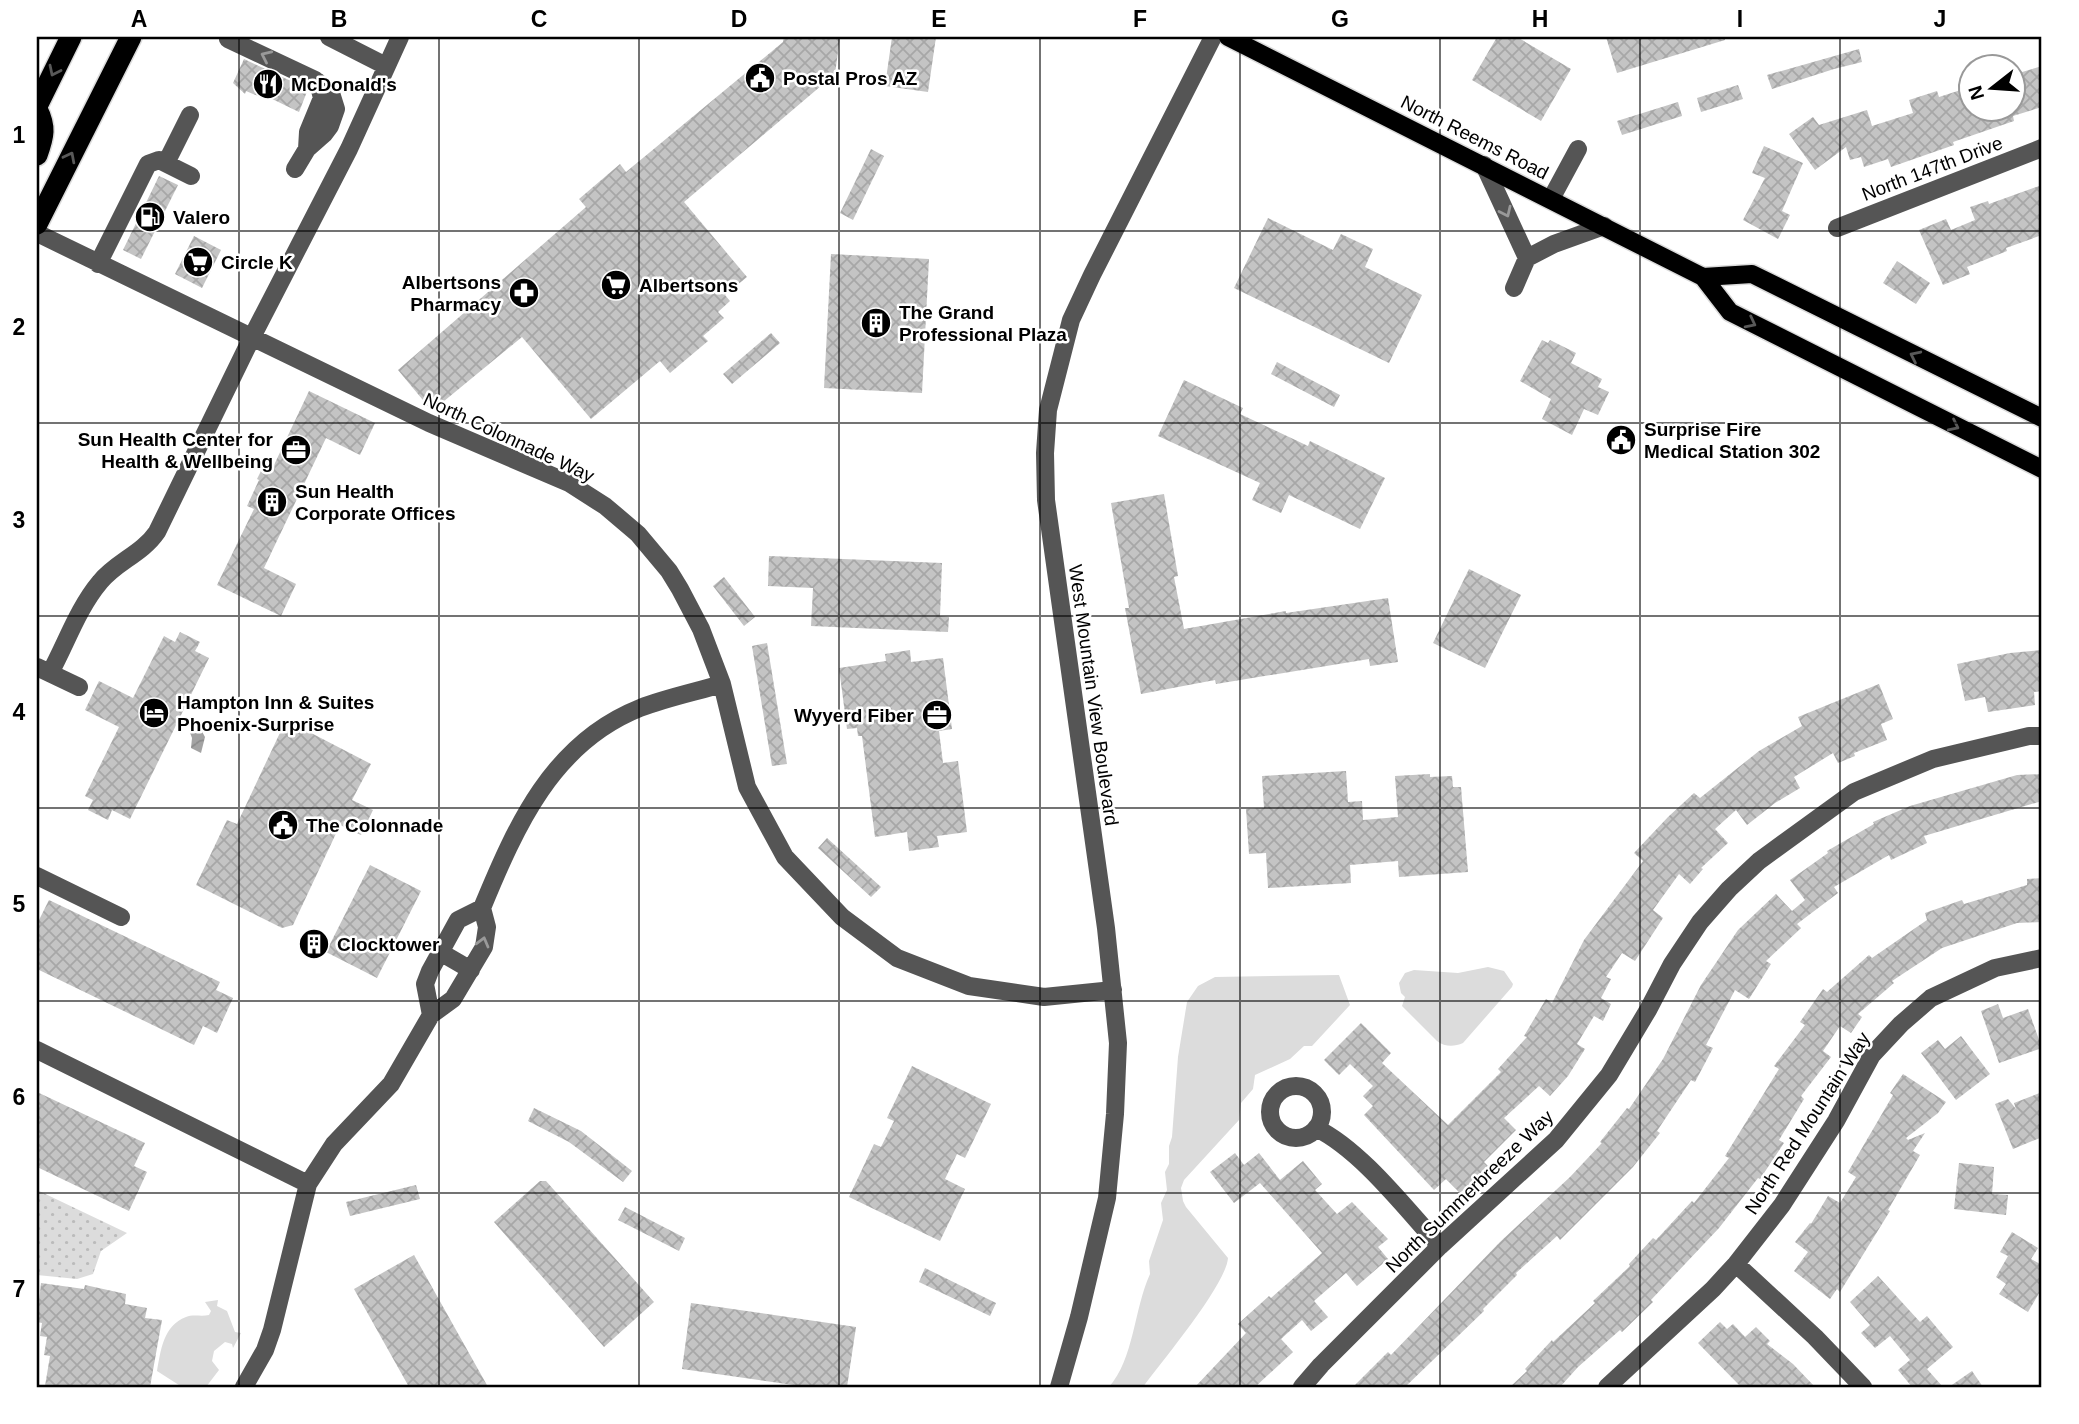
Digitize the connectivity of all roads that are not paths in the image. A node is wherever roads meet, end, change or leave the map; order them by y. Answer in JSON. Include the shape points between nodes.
{"nodes":[{"id":1,"x":71,"y":37,"type":"edge"},
{"id":2,"x":131,"y":37,"type":"edge"},
{"id":3,"x":329,"y":37,"type":"edge"},
{"id":4,"x":400,"y":37,"type":"edge"},
{"id":5,"x":1213,"y":37,"type":"edge"},
{"id":6,"x":1228,"y":37,"type":"edge"},
{"id":7,"x":228,"y":39,"type":"dead end"},
{"id":8,"x":386,"y":66,"type":"junction"},
{"id":9,"x":37,"y":107,"type":"edge"},
{"id":10,"x":190,"y":115,"type":"dead end"},
{"id":11,"x":2042,"y":148,"type":"edge"},
{"id":12,"x":1578,"y":149,"type":"dead end"},
{"id":13,"x":37,"y":155,"type":"edge"},
{"id":14,"x":166,"y":163,"type":"junction"},
{"id":15,"x":1484,"y":166,"type":"junction"},
{"id":16,"x":295,"y":169,"type":"dead end"},
{"id":17,"x":191,"y":176,"type":"dead end"},
{"id":18,"x":1551,"y":199,"type":"junction"},
{"id":19,"x":37,"y":224,"type":"edge"},
{"id":20,"x":1604,"y":226,"type":"junction"},
{"id":21,"x":1837,"y":228,"type":"dead end"},
{"id":22,"x":37,"y":233,"type":"edge"},
{"id":23,"x":1527,"y":258,"type":"junction"},
{"id":24,"x":98,"y":264,"type":"junction"},
{"id":25,"x":1703,"y":276,"type":"junction"},
{"id":26,"x":1514,"y":288,"type":"dead end"},
{"id":27,"x":252,"y":337,"type":"junction"},
{"id":28,"x":2042,"y":418,"type":"edge"},
{"id":29,"x":2042,"y":469,"type":"edge"},
{"id":30,"x":43,"y":670,"type":"edge"},
{"id":31,"x":722,"y":684,"type":"junction"},
{"id":32,"x":79,"y":687,"type":"dead end"},
{"id":33,"x":2042,"y":736,"type":"edge"},
{"id":34,"x":37,"y":876,"type":"edge"},
{"id":35,"x":482,"y":908,"type":"junction"},
{"id":36,"x":121,"y":917,"type":"dead end"},
{"id":37,"x":440,"y":951,"type":"junction"},
{"id":38,"x":2042,"y":958,"type":"edge"},
{"id":39,"x":471,"y":970,"type":"junction"},
{"id":40,"x":1113,"y":990,"type":"junction"},
{"id":41,"x":430,"y":1015,"type":"junction"},
{"id":42,"x":37,"y":1049,"type":"edge"},
{"id":43,"x":1316,"y":1128,"type":"dead end"},
{"id":44,"x":308,"y":1184,"type":"junction"},
{"id":45,"x":1440,"y":1246,"type":"junction"},
{"id":46,"x":1736,"y":1264,"type":"junction"},
{"id":47,"x":244,"y":1387,"type":"edge"},
{"id":48,"x":1059,"y":1387,"type":"edge"},
{"id":49,"x":1302,"y":1387,"type":"edge"},
{"id":50,"x":1607,"y":1387,"type":"edge"},
{"id":51,"x":1863,"y":1387,"type":"edge"}],
"edges":[{"from":1,"to":9,"type":"highway","one_way":true},
{"from":19,"to":2,"type":"highway","one_way":true},
{"from":3,"to":8,"type":"street"},
{"from":4,"to":8,"type":"street"},
{"from":5,"to":40,"type":"street","name":"West Mountain View Boulevard","via":[[1071,320],[1048,410],[1046,500]]},
{"from":6,"to":15,"type":"main road","name":"North Reems Road"},
{"from":16,"to":7,"type":"street","one_way":true,"via":[[335,114],[331,93],[318,82]]},
{"from":8,"to":27,"type":"street","via":[[349,149]]},
{"from":9,"to":13,"type":"highway","via":[[45,134]]},
{"from":10,"to":14,"type":"street"},
{"from":11,"to":21,"type":"street","name":"North 147th Drive"},
{"from":12,"to":18,"type":"street"},
{"from":14,"to":17,"type":"street"},
{"from":14,"to":24,"type":"street","via":[[148,164]]},
{"from":15,"to":18,"type":"main road","name":"North Reems Road"},
{"from":15,"to":23,"type":"street","one_way":true},
{"from":18,"to":20,"type":"main road","name":"North Reems Road"},
{"from":20,"to":23,"type":"street"},
{"from":20,"to":25,"type":"main road","name":"North Reems Road"},
{"from":22,"to":24,"type":"street","name":"North Colonnade Way"},
{"from":23,"to":26,"type":"street"},
{"from":24,"to":27,"type":"street","name":"North Colonnade Way"},
{"from":28,"to":25,"type":"main road","name":"North Reems Road","one_way":true,"via":[[1752,274]]},
{"from":25,"to":29,"type":"main road","name":"North Reems Road","one_way":true,"via":[[1730,312]]},
{"from":27,"to":30,"type":"street","via":[[157,532],[100,581]]},
{"from":27,"to":31,"type":"street","name":"North Colonnade Way","via":[[461,438],[569,484],[605,506],[638,534],[669,570],[701,629]]},
{"from":30,"to":32,"type":"street"},
{"from":31,"to":35,"type":"street","via":[[640,708],[576,747],[549,778],[510,841]]},
{"from":31,"to":40,"type":"street","name":"North Colonnade Way","via":[[747,787],[785,857],[842,917],[897,958],[969,986],[1044,997]]},
{"from":33,"to":45,"type":"street","name":"North Summerbreeze Way","via":[[1933,759],[1853,792],[1759,860],[1700,922],[1609,1075],[1556,1140]]},
{"from":34,"to":36,"type":"street"},
{"from":35,"to":37,"type":"street","via":[[458,920]]},
{"from":39,"to":35,"type":"street","one_way":true,"via":[[486,936]]},
{"from":37,"to":39,"type":"street"},
{"from":37,"to":41,"type":"street","via":[[425,984]]},
{"from":38,"to":46,"type":"street","name":"North Red Mountain Way","via":[[1995,968],[1931,998],[1901,1024],[1872,1055],[1782,1205]]},
{"from":39,"to":41,"type":"street","via":[[453,999]]},
{"from":40,"to":48,"type":"street","name":"West Mountain View Boulevard","via":[[1118,1042],[1107,1198]]},
{"from":41,"to":44,"type":"street","via":[[391,1084],[334,1144]]},
{"from":42,"to":44,"type":"street"},
{"from":43,"to":45,"type":"street","via":[[1353,1153]]},
{"from":44,"to":47,"type":"street","via":[[272,1329]]},
{"from":45,"to":49,"type":"street","name":"North Summerbreeze Way"},
{"from":46,"to":50,"type":"street","name":"North Red Mountain Way"},
{"from":46,"to":51,"type":"street"}]}
